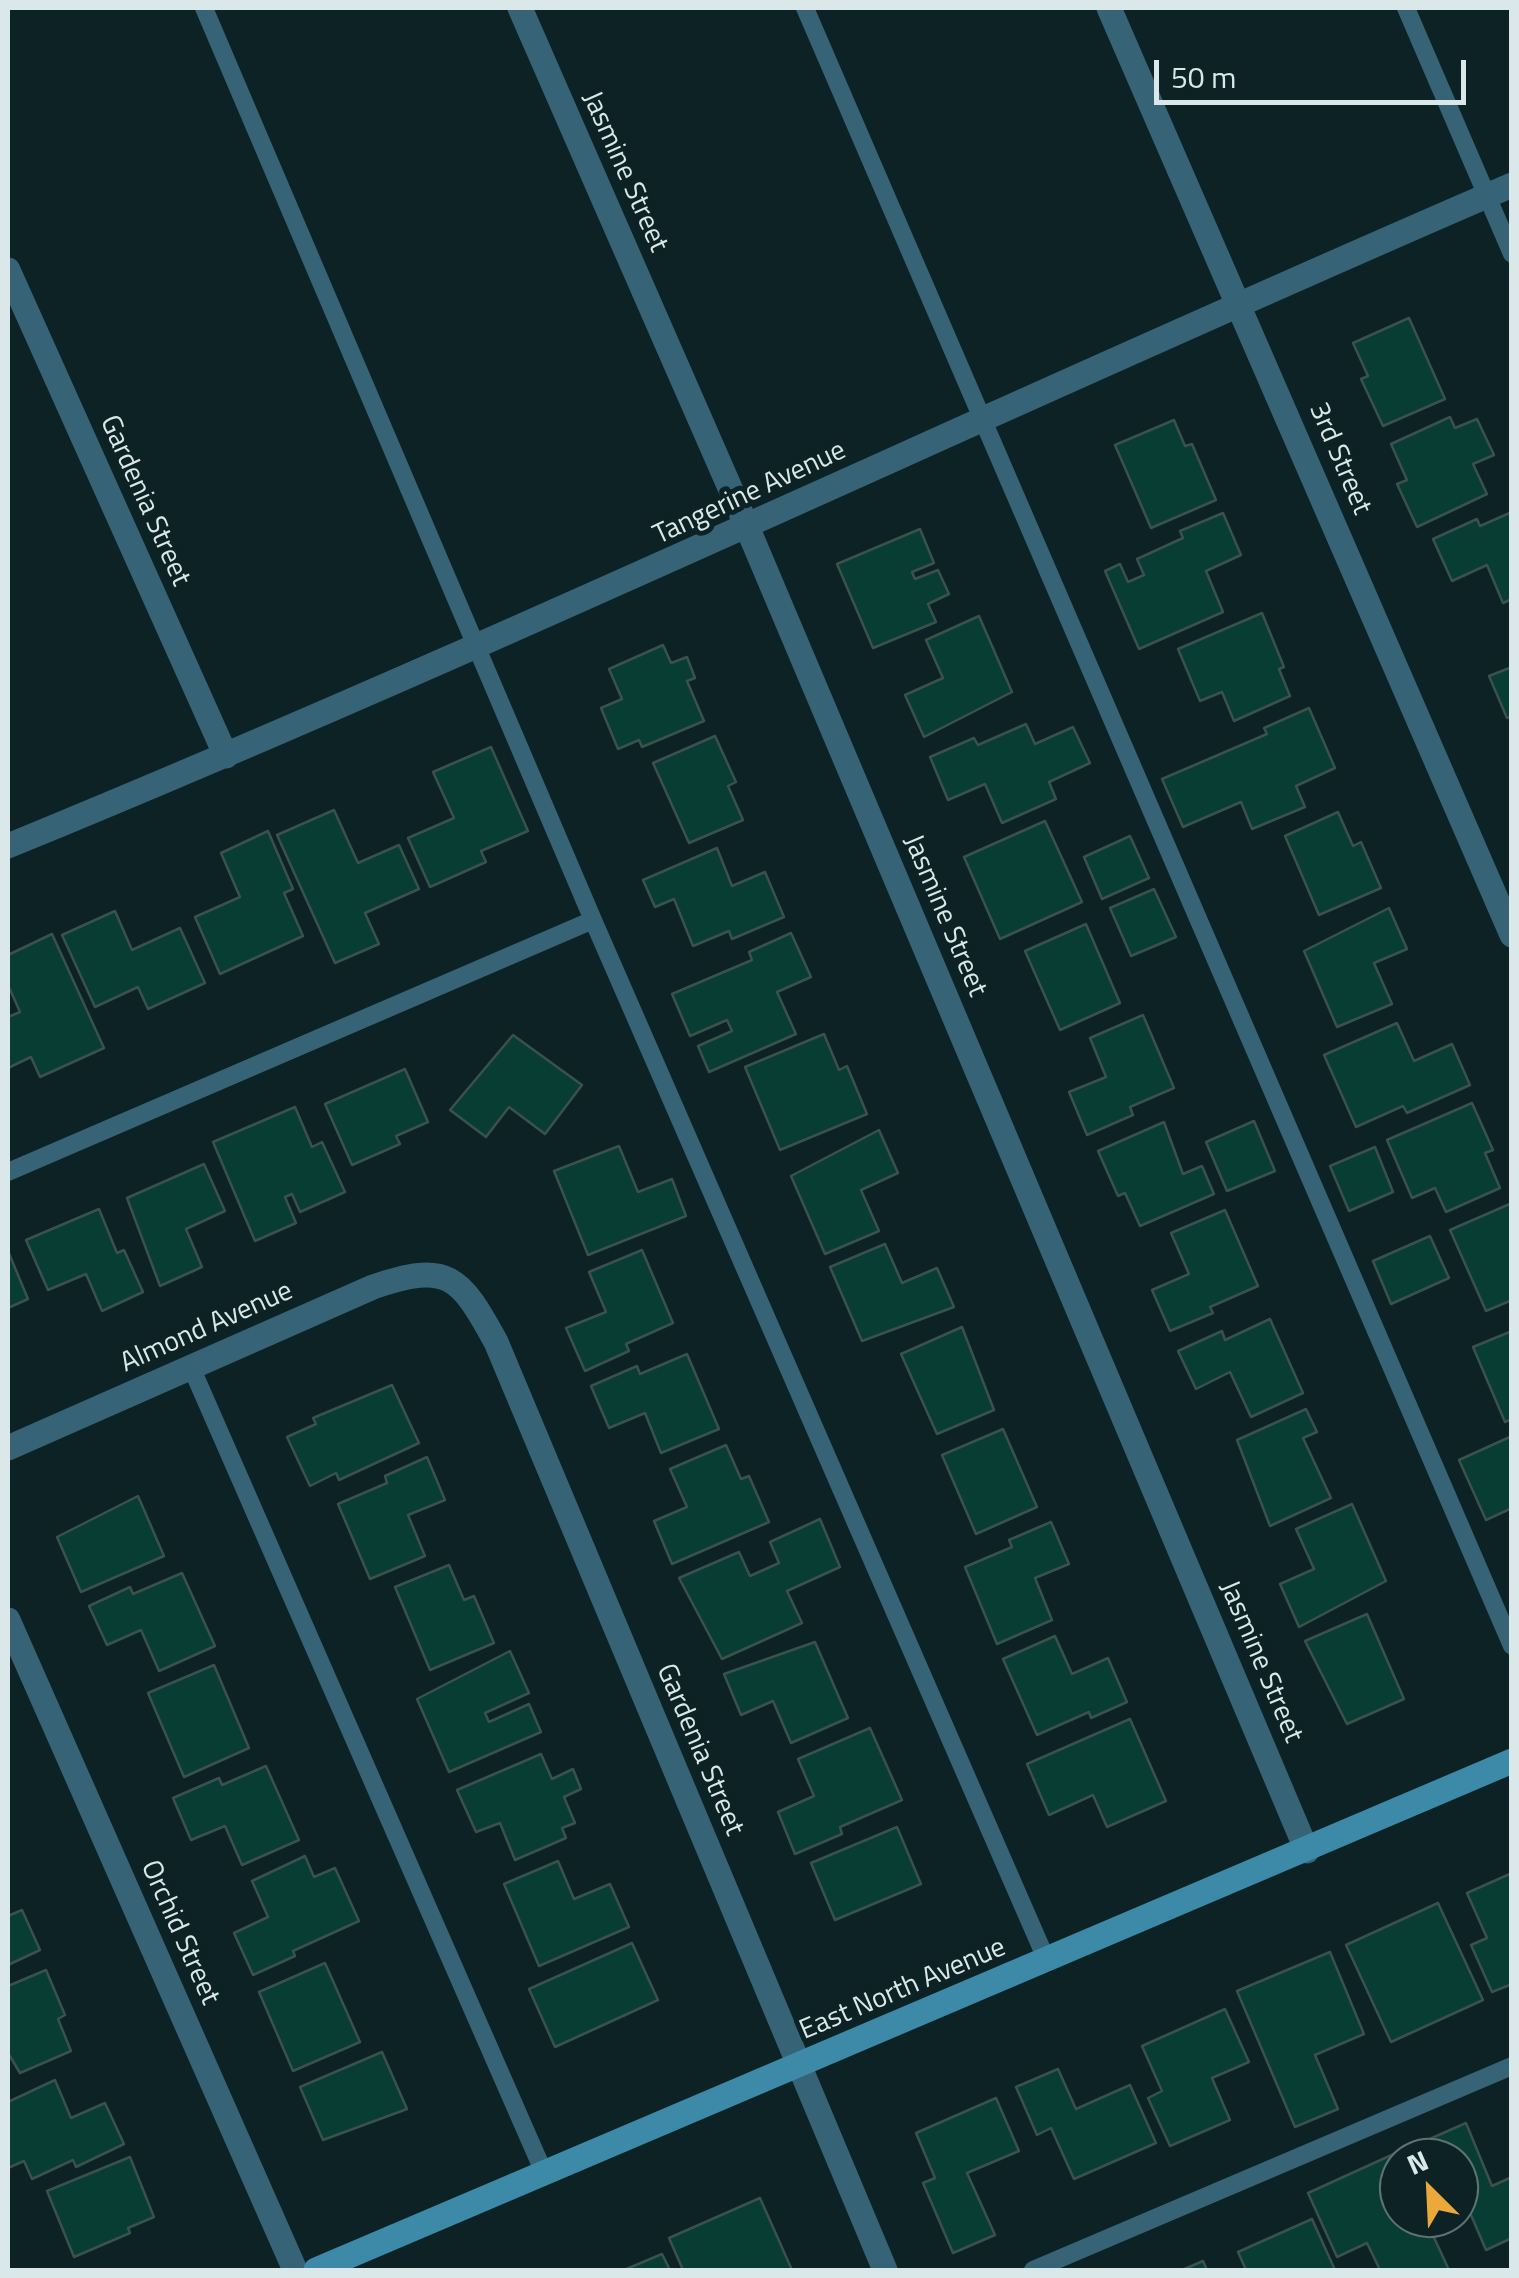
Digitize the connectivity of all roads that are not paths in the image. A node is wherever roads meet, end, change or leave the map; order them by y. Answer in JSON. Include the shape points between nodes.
{"nodes":[{"id":1,"x":204,"y":8,"type":"edge"},
{"id":2,"x":520,"y":8,"type":"edge"},
{"id":3,"x":805,"y":8,"type":"edge"},
{"id":4,"x":1109,"y":8,"type":"edge"},
{"id":5,"x":1406,"y":8,"type":"edge"},
{"id":6,"x":1512,"y":185,"type":"edge"},
{"id":7,"x":1486,"y":196,"type":"junction"},
{"id":8,"x":1512,"y":254,"type":"edge"},
{"id":9,"x":8,"y":270,"type":"edge"},
{"id":10,"x":1239,"y":302,"type":"junction"},
{"id":11,"x":984,"y":419,"type":"junction"},
{"id":12,"x":748,"y":529,"type":"junction"},
{"id":13,"x":480,"y":648,"type":"junction"},
{"id":14,"x":226,"y":756,"type":"junction"},
{"id":15,"x":8,"y":846,"type":"edge"},
{"id":16,"x":593,"y":920,"type":"junction"},
{"id":17,"x":1512,"y":936,"type":"edge"},
{"id":18,"x":8,"y":1172,"type":"edge"},
{"id":19,"x":433,"y":1272,"type":"joint"},
{"id":20,"x":192,"y":1369,"type":"junction"},
{"id":21,"x":8,"y":1448,"type":"edge"},
{"id":22,"x":8,"y":1620,"type":"edge"},
{"id":23,"x":1512,"y":1646,"type":"edge"},
{"id":24,"x":1512,"y":1761,"type":"edge"},
{"id":25,"x":1307,"y":1851,"type":"junction"},
{"id":26,"x":1046,"y":1962,"type":"junction"},
{"id":27,"x":1512,"y":2066,"type":"edge"},
{"id":28,"x":798,"y":2067,"type":"junction"},
{"id":29,"x":546,"y":2174,"type":"junction"},
{"id":30,"x":295,"y":2270,"type":"edge"},
{"id":31,"x":316,"y":2270,"type":"edge"},
{"id":32,"x":886,"y":2270,"type":"edge"},
{"id":33,"x":1033,"y":2270,"type":"edge"}],
"edges":[{"from":1,"to":13,"type":"lane"},
{"from":2,"to":12,"type":"street","name":"Jasmine Street"},
{"from":3,"to":11,"type":"lane"},
{"from":4,"to":10,"type":"street","name":"3rd Street"},
{"from":5,"to":7,"type":"lane"},
{"from":6,"to":7,"type":"street","name":"Tangerine Avenue"},
{"from":7,"to":8,"type":"lane"},
{"from":7,"to":10,"type":"street","name":"Tangerine Avenue"},
{"from":9,"to":14,"type":"street","name":"Gardenia Street"},
{"from":10,"to":11,"type":"street","name":"Tangerine Avenue"},
{"from":10,"to":17,"type":"street","name":"3rd Street"},
{"from":11,"to":12,"type":"street","name":"Tangerine Avenue"},
{"from":11,"to":23,"type":"lane"},
{"from":12,"to":13,"type":"street","name":"Tangerine Avenue"},
{"from":12,"to":25,"type":"street","name":"Jasmine Street"},
{"from":13,"to":14,"type":"street","name":"Tangerine Avenue"},
{"from":13,"to":16,"type":"lane"},
{"from":14,"to":15,"type":"street","name":"Tangerine Avenue"},
{"from":16,"to":18,"type":"lane"},
{"from":16,"to":26,"type":"lane"},
{"from":19,"to":20,"type":"street","name":"Almond Avenue","via":[[373,1286]]},
{"from":19,"to":28,"type":"street","name":"Gardenia Street","via":[[470,1293],[496,1342]]},
{"from":20,"to":21,"type":"street","name":"Almond Avenue"},
{"from":20,"to":29,"type":"lane"},
{"from":22,"to":30,"type":"street","name":"Orchid Street"},
{"from":24,"to":25,"type":"street","name":"East North Avenue"},
{"from":25,"to":26,"type":"street","name":"East North Avenue"},
{"from":26,"to":28,"type":"street","name":"East North Avenue"},
{"from":27,"to":33,"type":"lane"},
{"from":28,"to":29,"type":"street","name":"East North Avenue"},
{"from":28,"to":32,"type":"street","name":"Gardenia Street"},
{"from":29,"to":31,"type":"street","name":"East North Avenue"}]}
